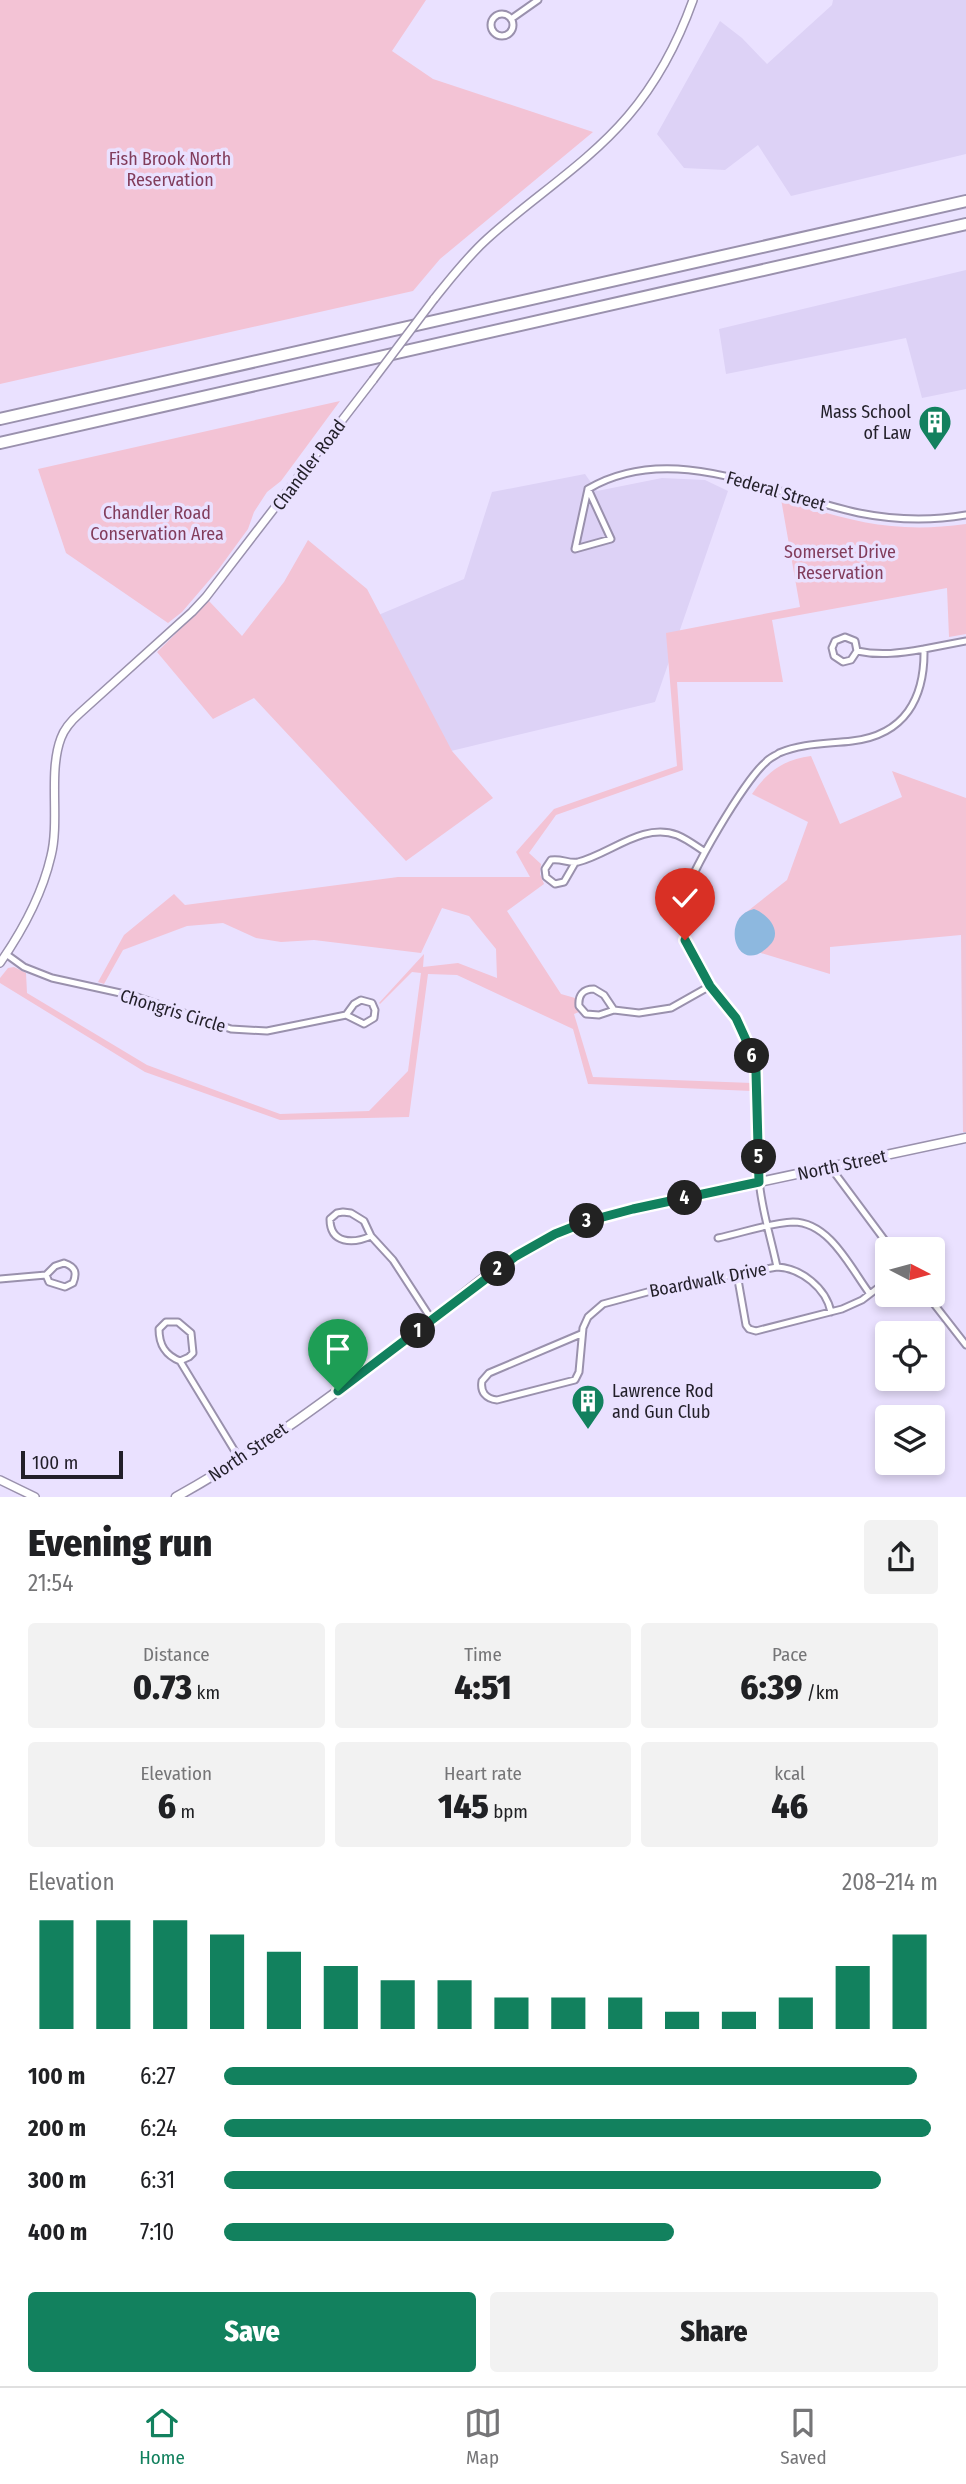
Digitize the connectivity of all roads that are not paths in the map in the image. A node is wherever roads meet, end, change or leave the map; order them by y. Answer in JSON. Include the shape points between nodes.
{"nodes":[{"id":1,"x":538,"y":0,"type":"edge"},
{"id":2,"x":693,"y":0,"type":"edge"},
{"id":3,"x":512,"y":19,"type":"junction"},
{"id":4,"x":966,"y":201,"type":"edge"},
{"id":5,"x":966,"y":225,"type":"edge"},
{"id":6,"x":0,"y":419,"type":"edge"},
{"id":7,"x":0,"y":443,"type":"edge"},
{"id":8,"x":588,"y":489,"type":"junction"},
{"id":9,"x":966,"y":515,"type":"edge"},
{"id":10,"x":966,"y":641,"type":"edge"},
{"id":11,"x":924,"y":649,"type":"junction"},
{"id":12,"x":857,"y":652,"type":"junction"},
{"id":13,"x":705,"y":852,"type":"junction"},
{"id":14,"x":575,"y":863,"type":"junction"},
{"id":15,"x":6,"y":954,"type":"junction"},
{"id":16,"x":0,"y":963,"type":"edge"},
{"id":17,"x":710,"y":986,"type":"junction"},
{"id":18,"x":614,"y":1010,"type":"junction"},
{"id":19,"x":346,"y":1015,"type":"junction"},
{"id":20,"x":966,"y":1138,"type":"edge"},
{"id":21,"x":831,"y":1167,"type":"junction"},
{"id":22,"x":759,"y":1182,"type":"junction"},
{"id":23,"x":769,"y":1227,"type":"junction"},
{"id":24,"x":371,"y":1236,"type":"junction"},
{"id":25,"x":718,"y":1237,"type":"dead end"},
{"id":26,"x":882,"y":1237,"type":"edge"},
{"id":27,"x":777,"y":1267,"type":"junction"},
{"id":28,"x":737,"y":1274,"type":"junction"},
{"id":29,"x":46,"y":1275,"type":"junction"},
{"id":30,"x":0,"y":1279,"type":"edge"},
{"id":31,"x":875,"y":1290,"type":"edge"},
{"id":32,"x":870,"y":1294,"type":"junction"},
{"id":33,"x":936,"y":1307,"type":"edge"},
{"id":34,"x":831,"y":1312,"type":"junction"},
{"id":35,"x":432,"y":1320,"type":"junction"},
{"id":36,"x":581,"y":1334,"type":"junction"},
{"id":37,"x":966,"y":1345,"type":"edge"},
{"id":38,"x":180,"y":1361,"type":"junction"},
{"id":39,"x":239,"y":1458,"type":"junction"},
{"id":40,"x":0,"y":1480,"type":"edge"},
{"id":41,"x":35,"y":1497,"type":"edge"},
{"id":42,"x":176,"y":1497,"type":"edge"}],
"edges":[{"from":1,"to":3,"type":"street"},
{"from":2,"to":15,"type":"street","name":"Chandler Road","bridge":true,"via":[[668,57],[626,118],[586,158],[483,243],[434,299],[206,597],[65,730],[57,752],[48,870]]},
{"from":3,"to":3,"type":"street","via":[[504,14],[495,16],[493,32],[508,35]]},
{"from":4,"to":6,"type":"highway"},
{"from":5,"to":7,"type":"highway"},
{"from":8,"to":8,"type":"street","via":[[611,539],[575,549],[578,537]]},
{"from":8,"to":9,"type":"street","name":"Federal Street","via":[[632,472],[689,471],[730,476],[862,514],[909,519]]},
{"from":10,"to":11,"type":"street"},
{"from":11,"to":12,"type":"street","via":[[890,655]]},
{"from":11,"to":13,"type":"street","via":[[918,695],[897,724],[872,737],[800,747],[766,762]]},
{"from":12,"to":12,"type":"street","via":[[843,662],[834,656],[833,646],[848,637],[855,641]]},
{"from":13,"to":14,"type":"street","via":[[675,834],[657,832]]},
{"from":13,"to":17,"type":"street","via":[[690,879],[682,917],[685,940]]},
{"from":14,"to":14,"type":"street","via":[[564,882],[552,883],[546,877],[545,866],[551,860]]},
{"from":15,"to":16,"type":"street","name":"Chandler Road"},
{"from":15,"to":19,"type":"street","name":"Chongris Circle","via":[[52,978],[134,996],[243,1031],[267,1031]]},
{"from":17,"to":18,"type":"street","via":[[671,1008],[639,1013]]},
{"from":17,"to":22,"type":"street","via":[[736,1018],[752,1053]]},
{"from":18,"to":18,"type":"street","via":[[586,1014],[579,1006],[580,996],[588,989],[598,990]]},
{"from":19,"to":19,"type":"street","name":"Chongris Circle","via":[[361,1000],[368,1000],[376,1010],[364,1024]]},
{"from":20,"to":21,"type":"main road","name":"North Street"},
{"from":21,"to":22,"type":"main road","name":"North Street"},
{"from":21,"to":26,"type":"street"},
{"from":22,"to":23,"type":"street"},
{"from":22,"to":35,"type":"main road","name":"North Street","via":[[633,1209],[555,1234],[516,1256]]},
{"from":23,"to":25,"type":"street"},
{"from":23,"to":27,"type":"street"},
{"from":23,"to":32,"type":"street","via":[[796,1222],[823,1233]]},
{"from":24,"to":24,"type":"street","via":[[354,1242],[341,1239],[331,1230],[330,1219],[337,1213],[351,1213],[364,1221]]},
{"from":24,"to":35,"type":"street","via":[[393,1260]]},
{"from":27,"to":28,"type":"street","name":"Boardwalk Drive"},
{"from":27,"to":34,"type":"street","name":"Boardwalk Drive","via":[[795,1269],[808,1278]]},
{"from":28,"to":34,"type":"street","via":[[746,1325],[751,1330]]},
{"from":28,"to":36,"type":"street","name":"Boardwalk Drive","via":[[608,1301],[588,1317]]},
{"from":29,"to":29,"type":"street","via":[[64,1263],[75,1270],[73,1283],[65,1287],[49,1282]]},
{"from":29,"to":30,"type":"street"},
{"from":31,"to":32,"type":"street"},
{"from":32,"to":34,"type":"street"},
{"from":33,"to":37,"type":"street"},
{"from":35,"to":39,"type":"main road","name":"North Street"},
{"from":36,"to":36,"type":"street","via":[[579,1372],[573,1381],[497,1401],[483,1392],[482,1381],[489,1373]]},
{"from":38,"to":38,"type":"street","via":[[193,1353],[191,1333],[178,1322],[166,1322],[159,1329],[159,1340],[167,1354]]},
{"from":38,"to":39,"type":"street"},
{"from":39,"to":42,"type":"main road","name":"North Street"},
{"from":40,"to":41,"type":"street"}]}
